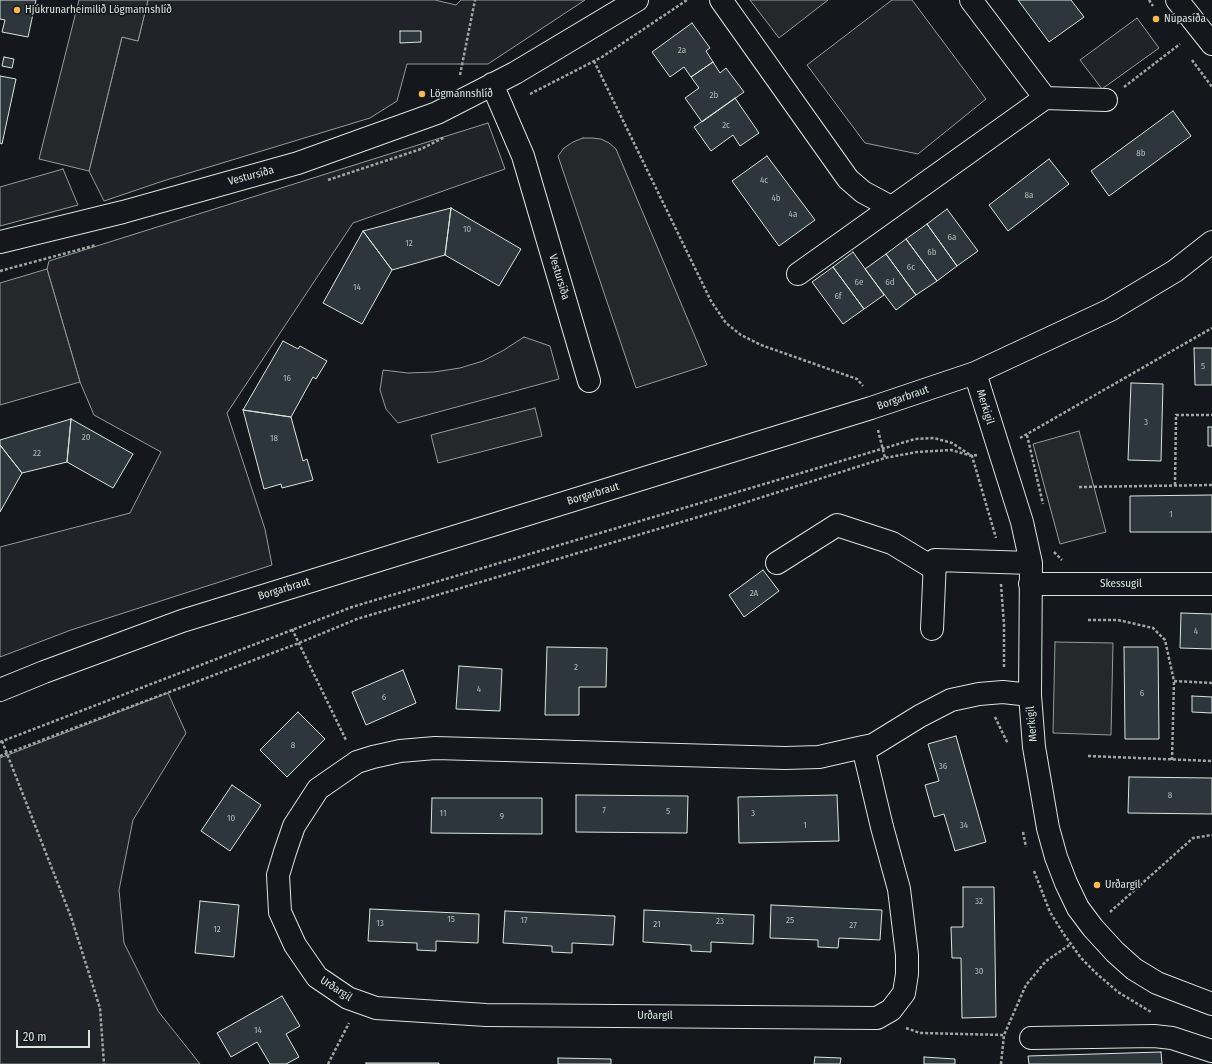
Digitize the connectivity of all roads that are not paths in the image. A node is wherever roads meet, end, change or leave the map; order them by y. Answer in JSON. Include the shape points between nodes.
{"nodes":[{"id":1,"x":637,"y":0,"type":"edge"},
{"id":2,"x":721,"y":0,"type":"edge"},
{"id":3,"x":970,"y":0,"type":"edge"},
{"id":4,"x":1177,"y":0,"type":"edge"},
{"id":5,"x":1212,"y":44,"type":"edge"},
{"id":6,"x":492,"y":84,"type":"junction"},
{"id":7,"x":1045,"y":98,"type":"junction"},
{"id":8,"x":1106,"y":100,"type":"road end"},
{"id":9,"x":891,"y":207,"type":"junction"},
{"id":10,"x":0,"y":242,"type":"edge"},
{"id":11,"x":1212,"y":242,"type":"edge"},
{"id":12,"x":1212,"y":259,"type":"edge"},
{"id":13,"x":1175,"y":271,"type":"junction"},
{"id":14,"x":798,"y":274,"type":"dead end"},
{"id":15,"x":975,"y":372,"type":"junction"},
{"id":16,"x":589,"y":380,"type":"dead end"},
{"id":17,"x":777,"y":563,"type":"dead end"},
{"id":18,"x":934,"y":570,"type":"junction"},
{"id":19,"x":1030,"y":574,"type":"junction"},
{"id":20,"x":1212,"y":584,"type":"edge"},
{"id":21,"x":932,"y":629,"type":"dead end"},
{"id":22,"x":0,"y":690,"type":"edge"},
{"id":23,"x":1030,"y":695,"type":"junction"},
{"id":24,"x":863,"y":747,"type":"junction"},
{"id":25,"x":1212,"y":1004,"type":"edge"},
{"id":26,"x":1031,"y":1038,"type":"dead end"},
{"id":27,"x":1212,"y":1051,"type":"edge"}],
"edges":[{"from":1,"to":6,"type":"street","name":"Vestursíða"},
{"from":2,"to":9,"type":"street","via":[[848,179],[863,192]]},
{"from":3,"to":7,"type":"street"},
{"from":4,"to":5,"type":"street"},
{"from":6,"to":10,"type":"street","name":"Vestursíða","via":[[437,113],[298,163],[123,212]]},
{"from":6,"to":16,"type":"street","name":"Vestursíða","via":[[523,156]]},
{"from":7,"to":8,"type":"street"},
{"from":7,"to":9,"type":"street"},
{"from":9,"to":14,"type":"street"},
{"from":11,"to":13,"type":"street","name":"Borgarbraut"},
{"from":12,"to":13,"type":"street","name":"Borgarbraut"},
{"from":13,"to":15,"type":"street","name":"Borgarbraut","via":[[1110,310]]},
{"from":15,"to":19,"type":"street","name":"Merkigil","via":[[1022,522]]},
{"from":15,"to":22,"type":"street","name":"Borgarbraut","via":[[871,408],[182,621]]},
{"from":17,"to":18,"type":"street","via":[[837,525],[892,543]]},
{"from":18,"to":19,"type":"street","name":"Skessugil","via":[[935,560]]},
{"from":18,"to":21,"type":"street"},
{"from":19,"to":20,"type":"street","name":"Skessugil"},
{"from":19,"to":23,"type":"street","name":"Merkigil"},
{"from":23,"to":24,"type":"street","name":"Urðargil","via":[[1003,692],[951,700],[873,745]]},
{"from":23,"to":25,"type":"street","name":"Merkigil","via":[[1034,747],[1048,828],[1056,857],[1078,908],[1115,952],[1134,969],[1157,983]]},
{"from":24,"to":24,"type":"street","name":"Urðargil","via":[[819,757],[785,758],[435,748],[400,751],[373,757],[357,762],[318,789],[294,826],[278,875],[280,912],[295,945],[317,977],[348,998],[376,1008],[486,1015],[877,1018],[891,1010],[904,993],[907,955],[899,889]]},
{"from":26,"to":27,"type":"street","via":[[1154,1036],[1172,1038]]}]}
